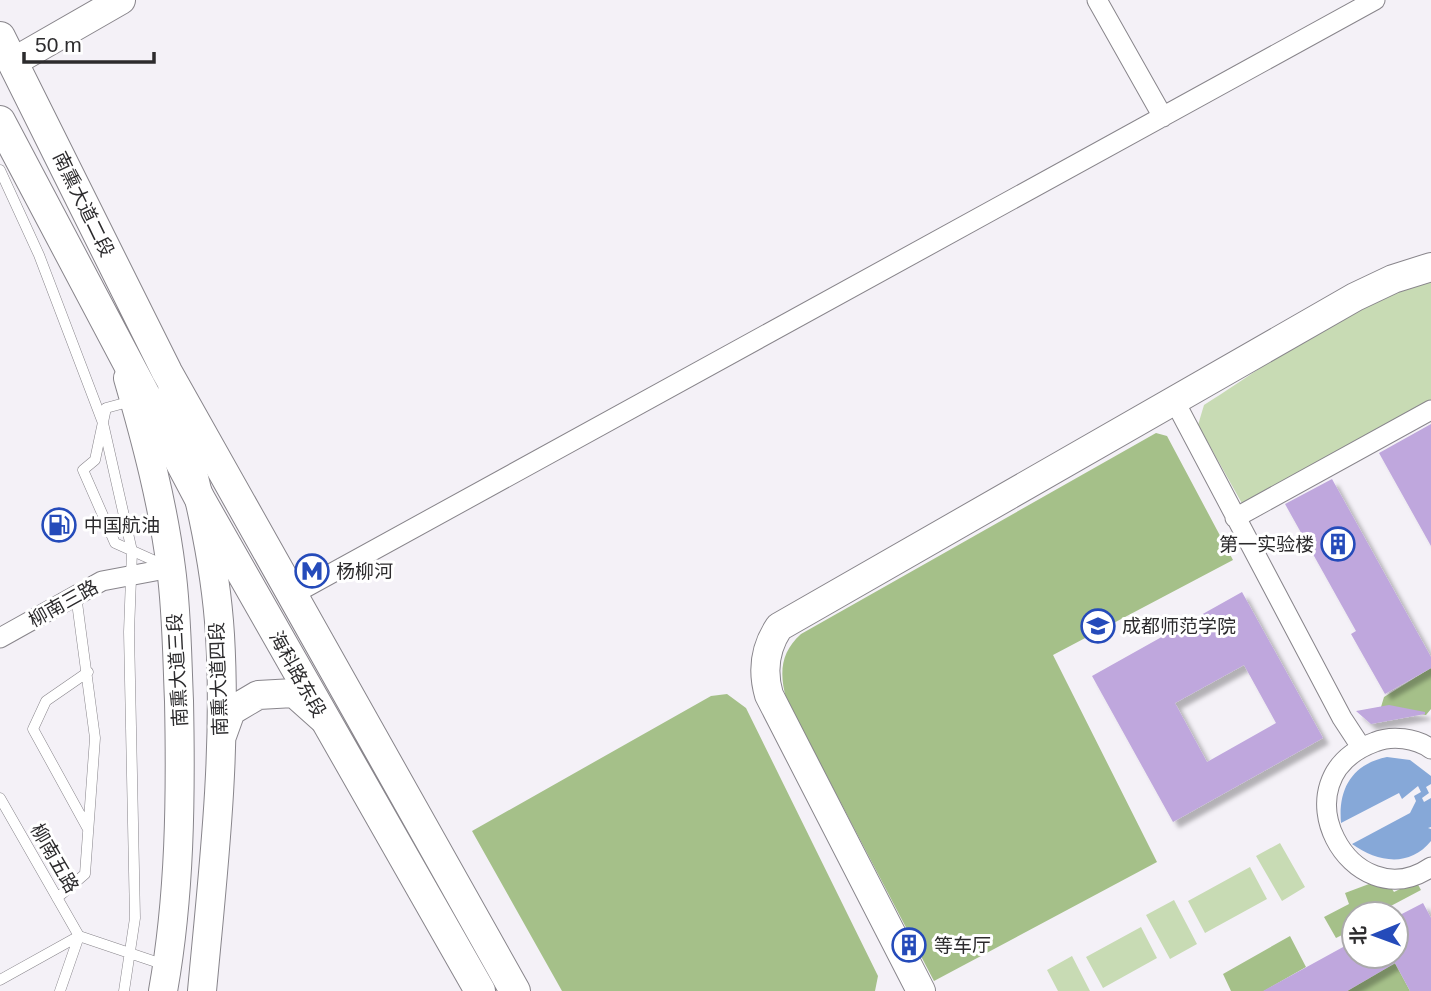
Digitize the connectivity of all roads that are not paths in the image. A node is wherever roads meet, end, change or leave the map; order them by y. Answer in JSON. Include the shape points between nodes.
{"nodes":[{"id":1,"x":121,"y":0,"type":"edge"},
{"id":2,"x":1097,"y":0,"type":"edge"},
{"id":3,"x":1376,"y":0,"type":"edge"},
{"id":4,"x":6,"y":49,"type":"edge"},
{"id":5,"x":1163,"y":117,"type":"junction"},
{"id":6,"x":0,"y":121,"type":"edge"},
{"id":7,"x":0,"y":170,"type":"edge"},
{"id":8,"x":1431,"y":267,"type":"edge"},
{"id":9,"x":121,"y":355,"type":"junction"},
{"id":10,"x":167,"y":372,"type":"junction"},
{"id":11,"x":134,"y":400,"type":"junction"},
{"id":12,"x":1174,"y":400,"type":"junction"},
{"id":13,"x":1431,"y":411,"type":"edge"},
{"id":14,"x":103,"y":423,"type":"junction"},
{"id":15,"x":201,"y":501,"type":"junction"},
{"id":16,"x":1236,"y":518,"type":"junction"},
{"id":17,"x":132,"y":551,"type":"junction"},
{"id":18,"x":171,"y":568,"type":"junction"},
{"id":19,"x":129,"y":576,"type":"junction"},
{"id":20,"x":76,"y":595,"type":"junction"},
{"id":21,"x":292,"y":595,"type":"junction"},
{"id":22,"x":0,"y":638,"type":"edge"},
{"id":23,"x":88,"y":672,"type":"junction"},
{"id":24,"x":323,"y":719,"type":"junction"},
{"id":25,"x":220,"y":741,"type":"junction"},
{"id":26,"x":1361,"y":747,"type":"junction"},
{"id":27,"x":1431,"y":749,"type":"edge"},
{"id":28,"x":0,"y":798,"type":"edge"},
{"id":29,"x":3,"y":811,"type":"edge"},
{"id":30,"x":89,"y":830,"type":"junction"},
{"id":31,"x":1430,"y":871,"type":"edge"},
{"id":32,"x":57,"y":898,"type":"junction"},
{"id":33,"x":79,"y":936,"type":"junction"},
{"id":34,"x":130,"y":953,"type":"junction"},
{"id":35,"x":165,"y":979,"type":"edge"},
{"id":36,"x":0,"y":980,"type":"edge"},
{"id":37,"x":60,"y":991,"type":"edge"},
{"id":38,"x":124,"y":991,"type":"edge"},
{"id":39,"x":202,"y":991,"type":"edge"},
{"id":40,"x":480,"y":991,"type":"edge"},
{"id":41,"x":515,"y":991,"type":"edge"},
{"id":42,"x":921,"y":991,"type":"edge"}],
"edges":[{"from":1,"to":4,"type":"main road"},
{"from":2,"to":5,"type":"street"},
{"from":3,"to":5,"type":"street"},
{"from":4,"to":10,"type":"main road","name":"南熏大道二段"},
{"from":5,"to":21,"type":"street"},
{"from":6,"to":9,"type":"main road","name":"南熏大道二段"},
{"from":7,"to":14,"type":"lane","via":[[39,255]]},
{"from":8,"to":12,"type":"main road","via":[[1368,291]]},
{"from":9,"to":11,"type":"main road","name":"南熏大道三段"},
{"from":9,"to":15,"type":"main road","name":"海科路东段"},
{"from":10,"to":15,"type":"main road","name":"南熏大道四段"},
{"from":10,"to":21,"type":"main road","name":"海科路东段"},
{"from":11,"to":14,"type":"lane","via":[[106,408]]},
{"from":11,"to":18,"type":"main road","name":"南熏大道三段"},
{"from":12,"to":16,"type":"street"},
{"from":12,"to":42,"type":"main road","via":[[786,621],[770,643],[765,676],[769,695]]},
{"from":13,"to":16,"type":"street"},
{"from":14,"to":17,"type":"lane"},
{"from":14,"to":17,"type":"lane","via":[[95,460],[83,470],[115,543]]},
{"from":15,"to":24,"type":"main road","name":"海科路东段"},
{"from":15,"to":25,"type":"main road","name":"南熏大道四段","via":[[220,635]]},
{"from":16,"to":26,"type":"street"},
{"from":17,"to":18,"type":"lane"},
{"from":17,"to":19,"type":"lane"},
{"from":18,"to":19,"type":"street","name":"柳南三路"},
{"from":18,"to":35,"type":"main road","name":"南熏大道三段","via":[[180,769],[178,848]]},
{"from":19,"to":20,"type":"street","name":"柳南三路","via":[[102,581]]},
{"from":19,"to":34,"type":"lane","via":[[135,918]]},
{"from":20,"to":22,"type":"street","name":"柳南三路"},
{"from":20,"to":23,"type":"lane"},
{"from":21,"to":41,"type":"main road","name":"海科路东段"},
{"from":23,"to":30,"type":"lane","via":[[95,738]]},
{"from":23,"to":30,"type":"lane","via":[[46,701],[33,729]]},
{"from":24,"to":25,"type":"main road","via":[[294,693],[258,695],[231,711]]},
{"from":24,"to":40,"type":"main road","name":"海科路东段"},
{"from":25,"to":39,"type":"main road","name":"南熏大道四段"},
{"from":26,"to":27,"type":"street","via":[[1382,739],[1404,738]]},
{"from":26,"to":31,"type":"street","via":[[1342,762],[1330,783],[1325,806],[1329,830],[1340,851],[1358,867],[1380,876]]},
{"from":28,"to":29,"type":"lane","name":"柳南五路"},
{"from":29,"to":32,"type":"lane","name":"柳南五路"},
{"from":30,"to":32,"type":"lane","via":[[85,874]]},
{"from":32,"to":33,"type":"lane","name":"柳南五路"},
{"from":33,"to":34,"type":"lane"},
{"from":33,"to":36,"type":"lane"},
{"from":33,"to":37,"type":"lane"},
{"from":34,"to":35,"type":"lane"},
{"from":34,"to":38,"type":"lane"}]}
